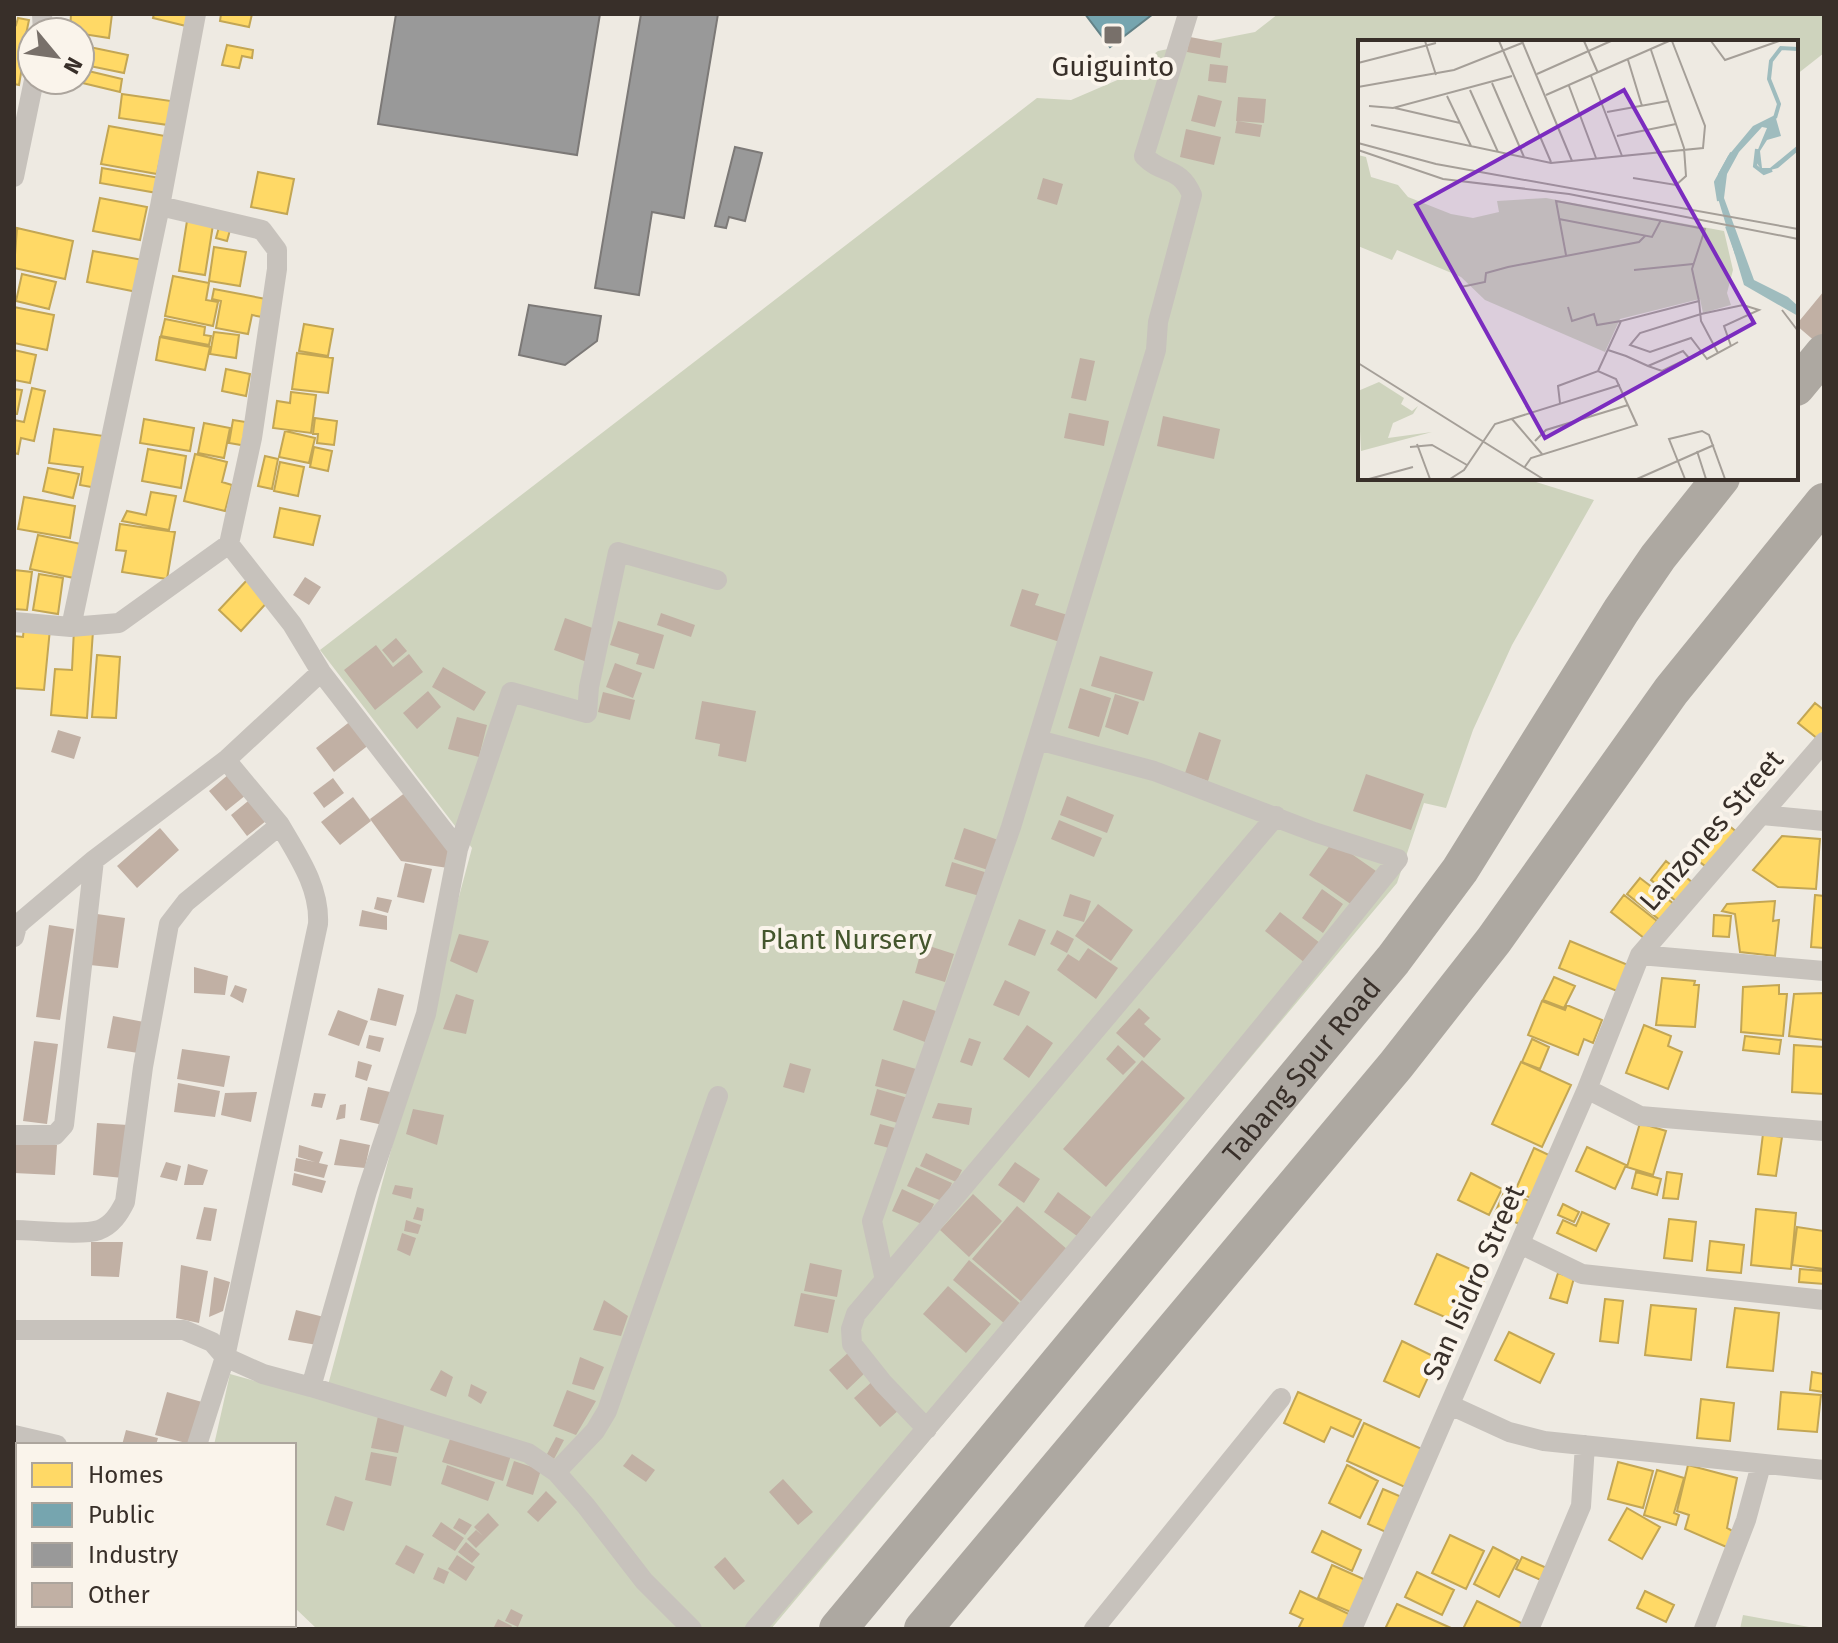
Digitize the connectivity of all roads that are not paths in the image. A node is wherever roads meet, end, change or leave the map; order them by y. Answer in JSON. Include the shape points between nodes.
{"nodes":[{"id":1,"x":196,"y":14,"type":"edge"},
{"id":2,"x":1188,"y":14,"type":"edge"},
{"id":3,"x":31,"y":96,"type":"edge"},
{"id":4,"x":14,"y":177,"type":"edge"},
{"id":5,"x":160,"y":206,"type":"junction"},
{"id":6,"x":1824,"y":353,"type":"edge"},
{"id":7,"x":1798,"y":385,"type":"edge"},
{"id":8,"x":1719,"y":480,"type":"edge"},
{"id":9,"x":1824,"y":502,"type":"edge"},
{"id":10,"x":229,"y":544,"type":"junction"},
{"id":11,"x":717,"y":580,"type":"dead end"},
{"id":12,"x":14,"y":622,"type":"edge"},
{"id":13,"x":71,"y":627,"type":"junction"},
{"id":14,"x":321,"y":672,"type":"junction"},
{"id":15,"x":1038,"y":740,"type":"junction"},
{"id":16,"x":1824,"y":742,"type":"edge"},
{"id":17,"x":226,"y":760,"type":"junction"},
{"id":18,"x":1762,"y":815,"type":"junction"},
{"id":19,"x":1276,"y":816,"type":"junction"},
{"id":20,"x":1824,"y":821,"type":"edge"},
{"id":21,"x":280,"y":825,"type":"junction"},
{"id":22,"x":458,"y":849,"type":"junction"},
{"id":23,"x":94,"y":860,"type":"junction"},
{"id":24,"x":14,"y":937,"type":"edge"},
{"id":25,"x":1640,"y":955,"type":"junction"},
{"id":26,"x":1824,"y":971,"type":"edge"},
{"id":27,"x":1587,"y":1089,"type":"junction"},
{"id":28,"x":718,"y":1096,"type":"dead end"},
{"id":29,"x":1824,"y":1131,"type":"edge"},
{"id":30,"x":14,"y":1135,"type":"edge"},
{"id":31,"x":14,"y":1230,"type":"edge"},
{"id":32,"x":1520,"y":1244,"type":"junction"},
{"id":33,"x":885,"y":1280,"type":"junction"},
{"id":34,"x":1824,"y":1300,"type":"edge"},
{"id":35,"x":14,"y":1330,"type":"edge"},
{"id":36,"x":225,"y":1357,"type":"junction"},
{"id":37,"x":311,"y":1387,"type":"junction"},
{"id":38,"x":1281,"y":1398,"type":"dead end"},
{"id":39,"x":1450,"y":1405,"type":"junction"},
{"id":40,"x":927,"y":1429,"type":"junction"},
{"id":41,"x":14,"y":1435,"type":"edge"},
{"id":42,"x":48,"y":1443,"type":"edge"},
{"id":43,"x":198,"y":1443,"type":"edge"},
{"id":44,"x":1585,"y":1445,"type":"junction"},
{"id":45,"x":1761,"y":1465,"type":"junction"},
{"id":46,"x":1824,"y":1470,"type":"edge"},
{"id":47,"x":556,"y":1472,"type":"junction"},
{"id":48,"x":692,"y":1629,"type":"edge"},
{"id":49,"x":755,"y":1629,"type":"edge"},
{"id":50,"x":838,"y":1629,"type":"edge"},
{"id":51,"x":923,"y":1629,"type":"edge"},
{"id":52,"x":1094,"y":1629,"type":"edge"},
{"id":53,"x":1352,"y":1629,"type":"edge"},
{"id":54,"x":1529,"y":1629,"type":"edge"},
{"id":55,"x":1704,"y":1629,"type":"edge"}],
"edges":[{"from":1,"to":5,"type":"street"},
{"from":2,"to":15,"type":"street","via":[[1144,156],[1154,166],[1175,172],[1192,195],[1158,322],[1156,350]]},
{"from":3,"to":4,"type":"street"},
{"from":5,"to":10,"type":"street","via":[[262,230],[277,250],[252,438]]},
{"from":5,"to":13,"type":"street"},
{"from":6,"to":7,"type":"highway"},
{"from":8,"to":50,"type":"highway","name":"Tabang Spur Road","via":[[1628,601],[1460,870],[1393,960]]},
{"from":9,"to":51,"type":"highway","via":[[1671,691],[1494,940],[1396,1065]]},
{"from":10,"to":13,"type":"street","via":[[119,623]]},
{"from":10,"to":14,"type":"street","via":[[292,624]]},
{"from":11,"to":22,"type":"street","via":[[618,552],[587,713],[511,692]]},
{"from":12,"to":13,"type":"street"},
{"from":14,"to":17,"type":"street"},
{"from":14,"to":22,"type":"street"},
{"from":15,"to":19,"type":"street","via":[[1154,771]]},
{"from":15,"to":33,"type":"street","via":[[872,1221]]},
{"from":16,"to":18,"type":"street","name":"Lanzones Street"},
{"from":17,"to":21,"type":"street"},
{"from":17,"to":23,"type":"street"},
{"from":18,"to":20,"type":"street"},
{"from":18,"to":25,"type":"street","name":"Lanzones Street"},
{"from":19,"to":33,"type":"street"},
{"from":19,"to":40,"type":"street","via":[[1398,859]]},
{"from":21,"to":31,"type":"street","via":[[186,902],[169,924],[119,1214],[98,1231]]},
{"from":21,"to":36,"type":"street","via":[[310,878],[319,905],[318,924]]},
{"from":22,"to":37,"type":"street","via":[[426,1014],[367,1191]]},
{"from":23,"to":24,"type":"street","via":[[23,920]]},
{"from":23,"to":30,"type":"street","via":[[64,1125],[55,1135]]},
{"from":25,"to":26,"type":"street"},
{"from":25,"to":27,"type":"street","name":"San Isidro Street"},
{"from":27,"to":29,"type":"street","via":[[1640,1116]]},
{"from":27,"to":32,"type":"street","name":"San Isidro Street"},
{"from":28,"to":47,"type":"street","via":[[607,1411]]},
{"from":32,"to":34,"type":"street","via":[[1582,1274]]},
{"from":32,"to":39,"type":"street","name":"San Isidro Street"},
{"from":33,"to":40,"type":"street","via":[[856,1314],[852,1344]]},
{"from":35,"to":36,"type":"street","via":[[184,1330],[212,1342]]},
{"from":36,"to":37,"type":"street"},
{"from":36,"to":43,"type":"street"},
{"from":37,"to":47,"type":"street","via":[[518,1448]]},
{"from":38,"to":52,"type":"street"},
{"from":39,"to":44,"type":"street","via":[[1509,1432]]},
{"from":39,"to":53,"type":"street","name":"San Isidro Street"},
{"from":40,"to":49,"type":"street"},
{"from":41,"to":42,"type":"street"},
{"from":44,"to":45,"type":"street"},
{"from":44,"to":54,"type":"street","via":[[1581,1506]]},
{"from":45,"to":46,"type":"street"},
{"from":45,"to":55,"type":"street"},
{"from":47,"to":48,"type":"street","via":[[644,1581]]}]}
